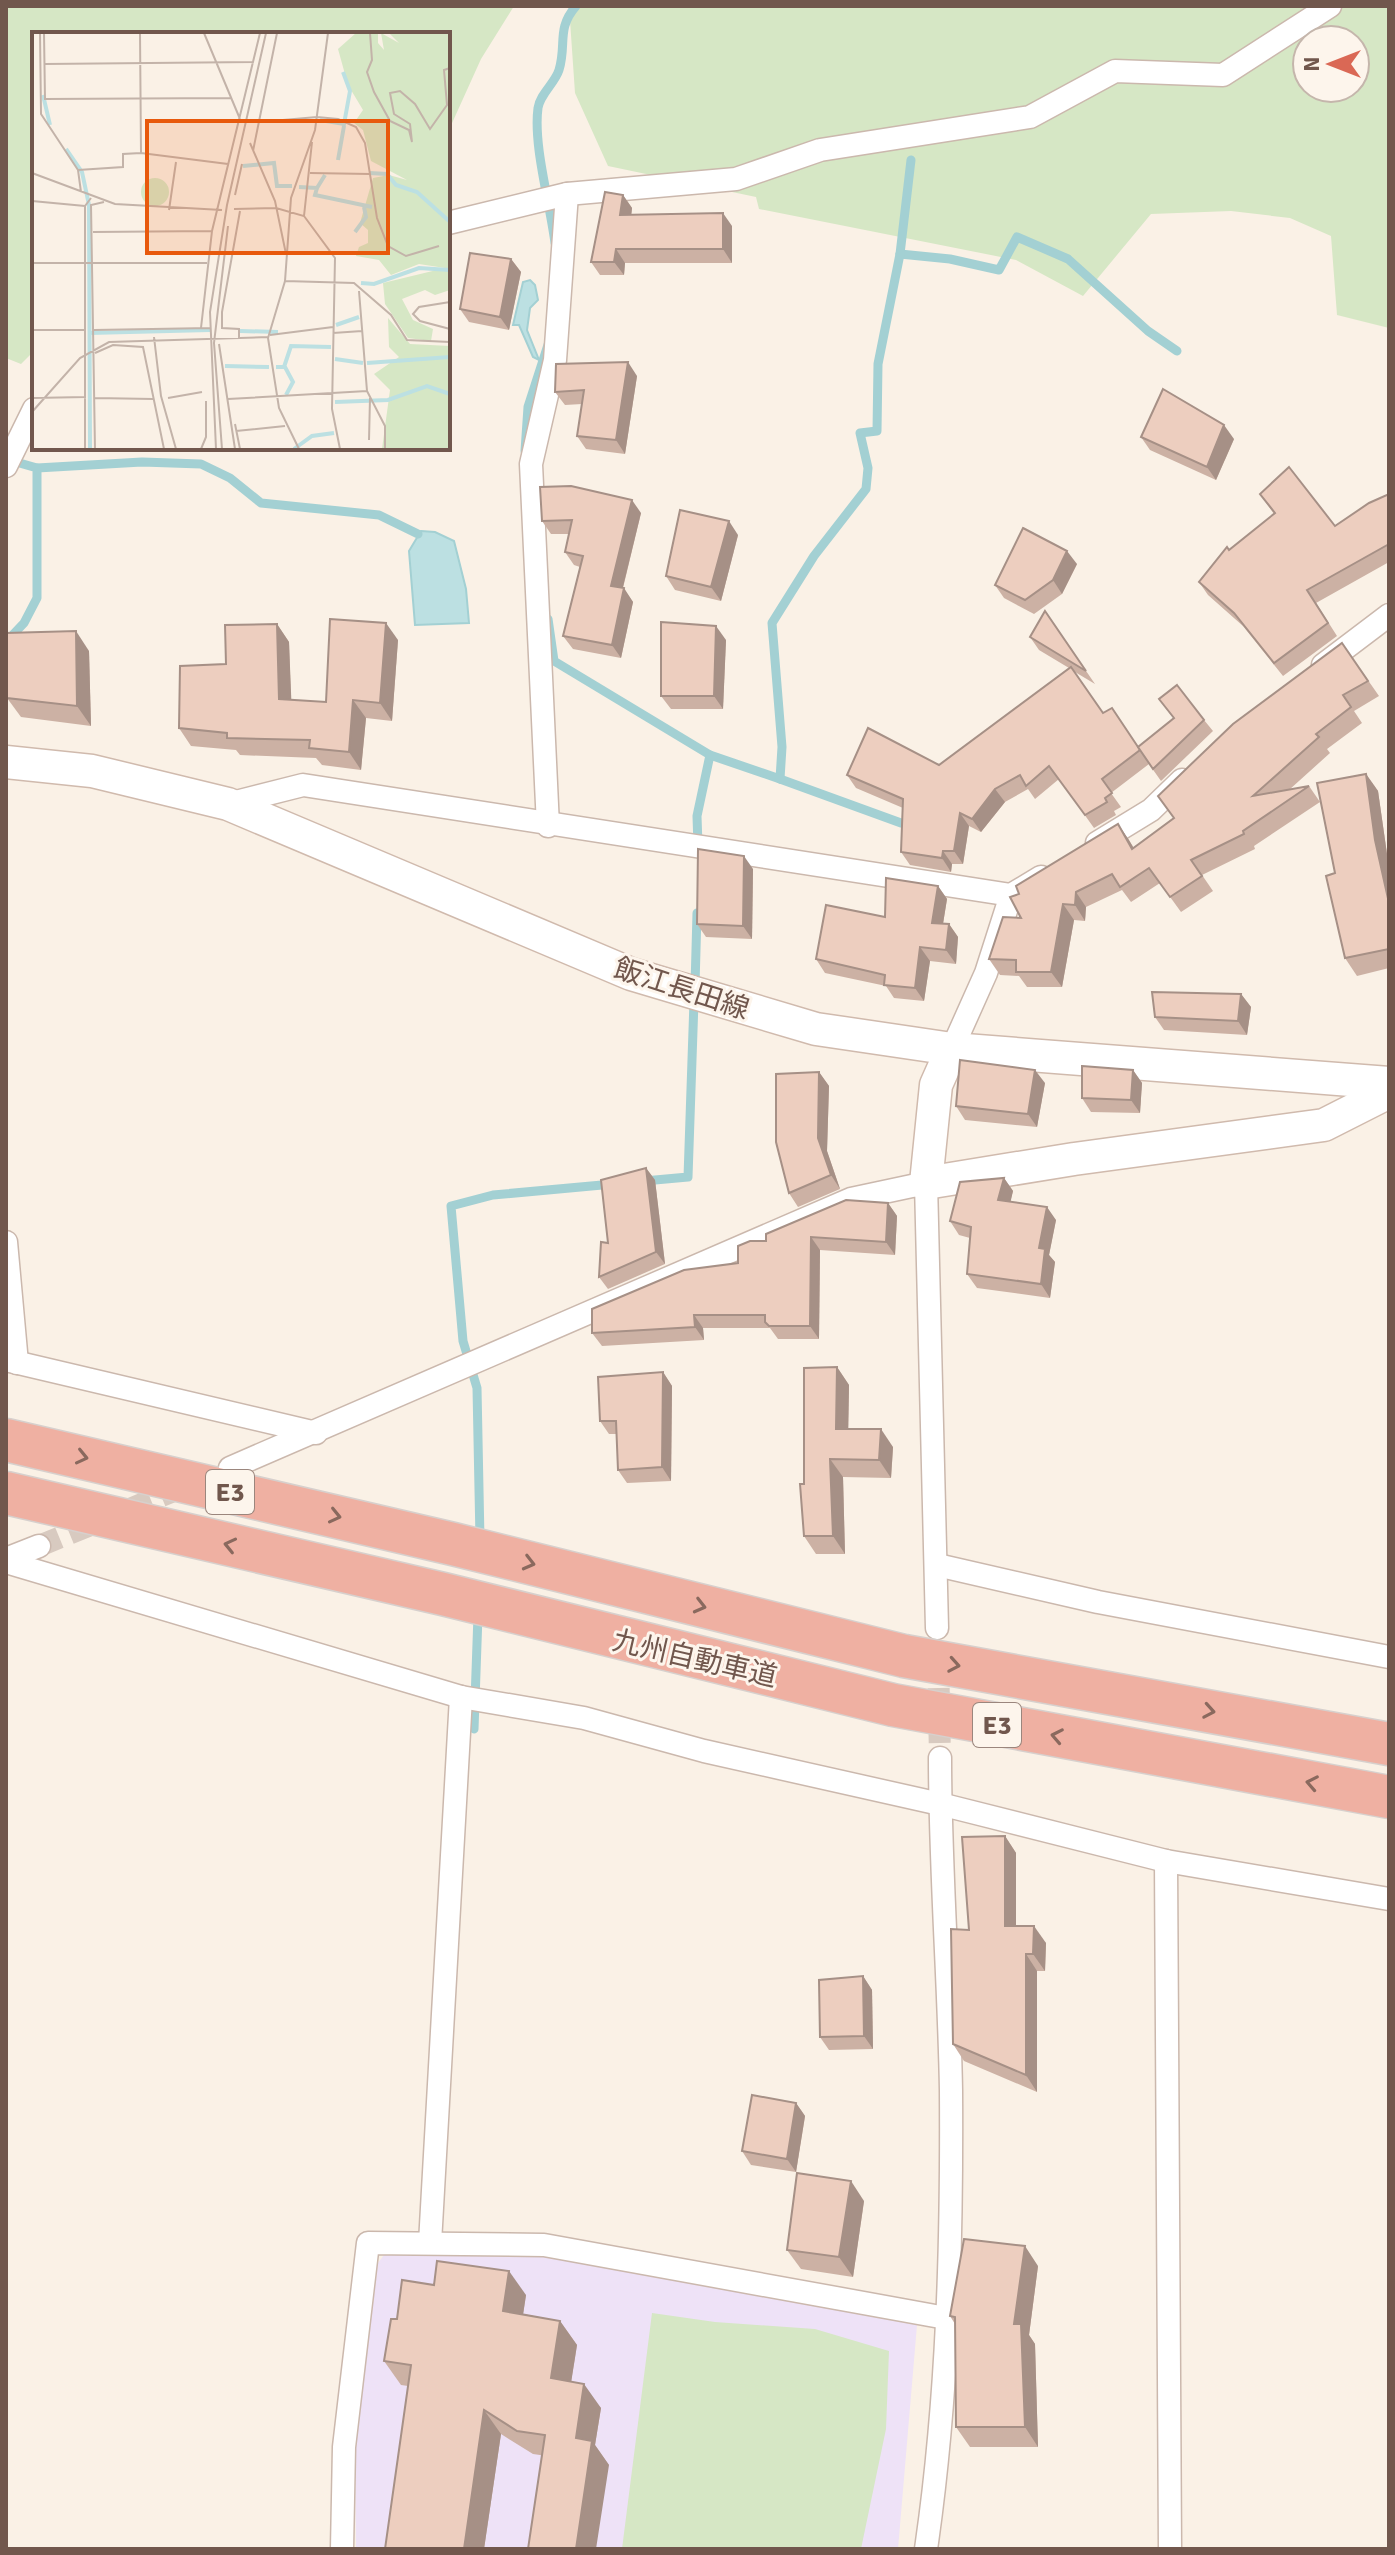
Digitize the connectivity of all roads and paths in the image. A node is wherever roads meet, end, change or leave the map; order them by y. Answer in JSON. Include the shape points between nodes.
{"nodes":[{"id":1,"x":1330,"y":6,"type":"edge"},
{"id":2,"x":567,"y":194,"type":"junction"},
{"id":3,"x":450,"y":223,"type":"edge"},
{"id":4,"x":32,"y":413,"type":"edge"},
{"id":5,"x":6,"y":466,"type":"edge"},
{"id":6,"x":1389,"y":615,"type":"edge"},
{"id":7,"x":1307,"y":676,"type":"edge"},
{"id":8,"x":6,"y":762,"type":"edge"},
{"id":9,"x":1193,"y":769,"type":"edge"},
{"id":10,"x":228,"y":804,"type":"junction"},
{"id":11,"x":548,"y":826,"type":"junction"},
{"id":12,"x":1011,"y":895,"type":"junction"},
{"id":13,"x":952,"y":1049,"type":"junction"},
{"id":14,"x":1389,"y":1083,"type":"edge"},
{"id":15,"x":1389,"y":1092,"type":"edge"},
{"id":16,"x":926,"y":1183,"type":"junction"},
{"id":17,"x":6,"y":1242,"type":"edge"},
{"id":18,"x":12,"y":1362,"type":"edge"},
{"id":19,"x":316,"y":1433,"type":"junction"},
{"id":20,"x":6,"y":1440,"type":"edge"},
{"id":21,"x":230,"y":1468,"type":"dead end"},
{"id":22,"x":6,"y":1493,"type":"edge"},
{"id":23,"x":39,"y":1546,"type":"tunnel mouth"},
{"id":24,"x":6,"y":1560,"type":"edge"},
{"id":25,"x":937,"y":1565,"type":"junction"},
{"id":26,"x":937,"y":1628,"type":"tunnel mouth"},
{"id":27,"x":1389,"y":1657,"type":"edge"},
{"id":28,"x":461,"y":1697,"type":"junction"},
{"id":29,"x":1389,"y":1744,"type":"edge"},
{"id":30,"x":940,"y":1758,"type":"tunnel mouth"},
{"id":31,"x":1389,"y":1797,"type":"edge"},
{"id":32,"x":940,"y":1804,"type":"junction"},
{"id":33,"x":1166,"y":1861,"type":"junction"},
{"id":34,"x":1389,"y":1899,"type":"edge"},
{"id":35,"x":430,"y":2243,"type":"junction"},
{"id":36,"x":946,"y":2318,"type":"junction"},
{"id":37,"x":342,"y":2549,"type":"edge"},
{"id":38,"x":926,"y":2549,"type":"edge"},
{"id":39,"x":1170,"y":2549,"type":"edge"}],
"edges":[{"from":1,"to":2,"type":"street","via":[[1223,75],[1115,71],[1030,117],[820,150],[736,179]]},
{"from":2,"to":3,"type":"street"},
{"from":2,"to":11,"type":"street","via":[[555,360],[531,464]]},
{"from":4,"to":5,"type":"street"},
{"from":6,"to":7,"type":"street"},
{"from":8,"to":10,"type":"main road","name":"飯江長田線","via":[[92,771]]},
{"from":9,"to":12,"type":"street","via":[[1151,810]]},
{"from":10,"to":11,"type":"street","via":[[303,785]]},
{"from":10,"to":13,"type":"main road","name":"飯江長田線","via":[[631,974],[816,1029]]},
{"from":11,"to":12,"type":"street"},
{"from":12,"to":13,"type":"street","via":[[986,973]]},
{"from":13,"to":14,"type":"main road","name":"飯江長田線"},
{"from":13,"to":16,"type":"main road","via":[[936,1085]]},
{"from":15,"to":16,"type":"main road","via":[[1324,1125]]},
{"from":16,"to":19,"type":"street","via":[[851,1199]]},
{"from":16,"to":25,"type":"street"},
{"from":17,"to":18,"type":"street"},
{"from":18,"to":19,"type":"street"},
{"from":19,"to":21,"type":"street"},
{"from":20,"to":29,"type":"highway","name":"九州自動車道","number":"E3","one_way":true,"via":[[904,1656]]},
{"from":31,"to":22,"type":"highway","name":"九州自動車道","number":"E3","one_way":true,"via":[[893,1705]]},
{"from":23,"to":24,"type":"street"},
{"from":24,"to":28,"type":"street"},
{"from":25,"to":26,"type":"street"},
{"from":25,"to":27,"type":"street","via":[[1098,1602]]},
{"from":28,"to":32,"type":"street","via":[[584,1718]]},
{"from":28,"to":35,"type":"street"},
{"from":30,"to":32,"type":"street"},
{"from":32,"to":33,"type":"street"},
{"from":32,"to":36,"type":"street","via":[[951,2090]]},
{"from":33,"to":34,"type":"street"},
{"from":33,"to":39,"type":"street"},
{"from":35,"to":36,"type":"street","via":[[544,2245]]},
{"from":35,"to":37,"type":"street","via":[[368,2243],[344,2447]]},
{"from":36,"to":38,"type":"street","via":[[938,2463]]}]}
